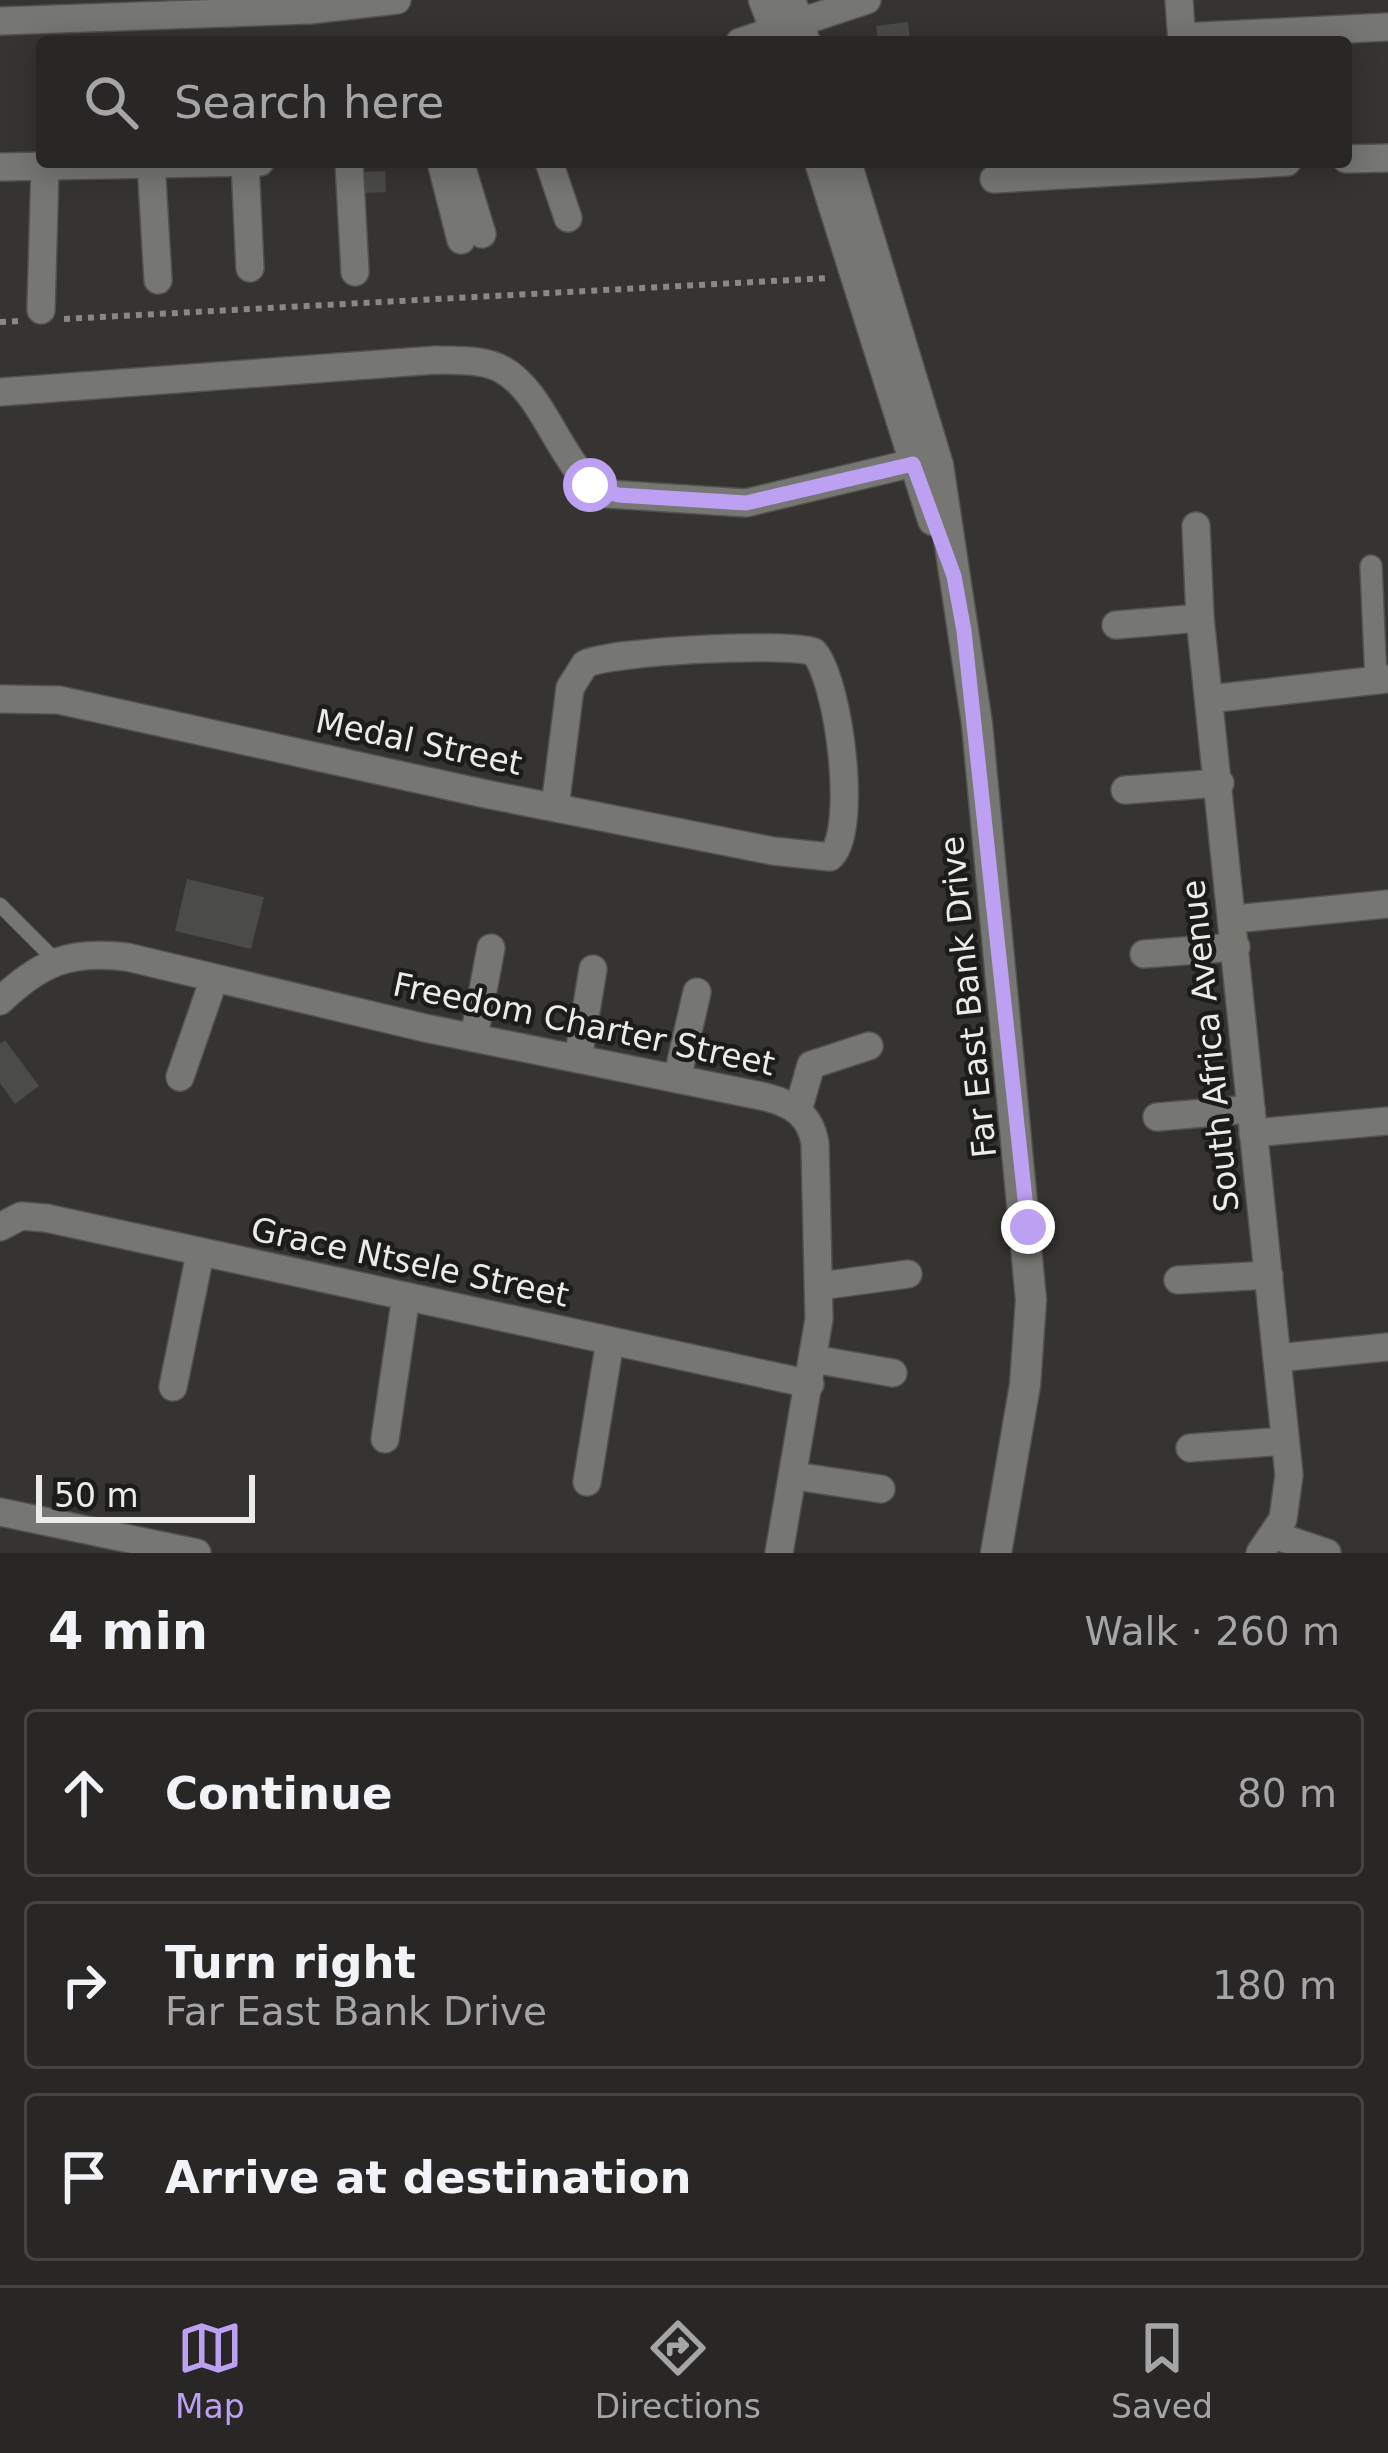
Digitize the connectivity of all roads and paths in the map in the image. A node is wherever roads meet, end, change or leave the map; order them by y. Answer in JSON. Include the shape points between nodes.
{"nodes":[{"id":1,"x":398,"y":0,"type":"edge"},
{"id":2,"x":764,"y":0,"type":"edge"},
{"id":3,"x":867,"y":0,"type":"edge"},
{"id":4,"x":1179,"y":0,"type":"edge"},
{"id":5,"x":0,"y":21,"type":"edge"},
{"id":6,"x":1388,"y":27,"type":"edge"},
{"id":7,"x":790,"y":28,"type":"edge"},
{"id":8,"x":1182,"y":36,"type":"edge"},
{"id":9,"x":1234,"y":36,"type":"edge"},
{"id":10,"x":1388,"y":158,"type":"edge"},
{"id":11,"x":1352,"y":159,"type":"edge"},
{"id":12,"x":0,"y":167,"type":"edge"},
{"id":13,"x":36,"y":168,"type":"edge"},
{"id":14,"x":45,"y":168,"type":"edge"},
{"id":15,"x":151,"y":168,"type":"edge"},
{"id":16,"x":246,"y":168,"type":"edge"},
{"id":17,"x":259,"y":168,"type":"edge"},
{"id":18,"x":349,"y":168,"type":"edge"},
{"id":19,"x":443,"y":168,"type":"edge"},
{"id":20,"x":461,"y":168,"type":"edge"},
{"id":21,"x":551,"y":168,"type":"edge"},
{"id":22,"x":822,"y":168,"type":"edge"},
{"id":23,"x":848,"y":168,"type":"edge"},
{"id":24,"x":1134,"y":168,"type":"edge"},
{"id":25,"x":994,"y":179,"type":"dead end"},
{"id":26,"x":568,"y":218,"type":"dead end"},
{"id":27,"x":355,"y":272,"type":"dead end"},
{"id":28,"x":858,"y":277,"type":"junction"},
{"id":29,"x":158,"y":280,"type":"dead end"},
{"id":30,"x":38,"y":317,"type":"junction"},
{"id":31,"x":0,"y":322,"type":"edge"},
{"id":32,"x":0,"y":392,"type":"edge"},
{"id":33,"x":913,"y":464,"type":"junction"},
{"id":34,"x":1196,"y":526,"type":"dead end"},
{"id":35,"x":1371,"y":566,"type":"dead end"},
{"id":36,"x":954,"y":576,"type":"junction"},
{"id":37,"x":1200,"y":618,"type":"junction"},
{"id":38,"x":1116,"y":625,"type":"dead end"},
{"id":39,"x":1382,"y":680,"type":"edge"},
{"id":40,"x":0,"y":699,"type":"edge"},
{"id":41,"x":1210,"y":699,"type":"junction"},
{"id":42,"x":1220,"y":783,"type":"junction"},
{"id":43,"x":1125,"y":790,"type":"dead end"},
{"id":44,"x":555,"y":808,"type":"junction"},
{"id":45,"x":1388,"y":904,"type":"edge"},
{"id":46,"x":0,"y":905,"type":"edge"},
{"id":47,"x":1235,"y":933,"type":"junction"},
{"id":48,"x":491,"y":948,"type":"dead end"},
{"id":49,"x":1144,"y":954,"type":"dead end"},
{"id":50,"x":54,"y":958,"type":"junction"},
{"id":51,"x":593,"y":969,"type":"dead end"},
{"id":52,"x":214,"y":979,"type":"junction"},
{"id":53,"x":697,"y":992,"type":"dead end"},
{"id":54,"x":0,"y":1001,"type":"edge"},
{"id":55,"x":474,"y":1037,"type":"junction"},
{"id":56,"x":868,"y":1046,"type":"dead end"},
{"id":57,"x":578,"y":1059,"type":"junction"},
{"id":58,"x":180,"y":1077,"type":"dead end"},
{"id":59,"x":677,"y":1079,"type":"junction"},
{"id":60,"x":797,"y":1110,"type":"junction"},
{"id":61,"x":1157,"y":1117,"type":"dead end"},
{"id":62,"x":1388,"y":1120,"type":"edge"},
{"id":63,"x":1252,"y":1121,"type":"junction"},
{"id":64,"x":0,"y":1227,"type":"edge"},
{"id":65,"x":200,"y":1254,"type":"junction"},
{"id":66,"x":908,"y":1274,"type":"dead end"},
{"id":67,"x":1269,"y":1275,"type":"junction"},
{"id":68,"x":1178,"y":1280,"type":"dead end"},
{"id":69,"x":820,"y":1286,"type":"junction"},
{"id":70,"x":406,"y":1296,"type":"junction"},
{"id":71,"x":610,"y":1342,"type":"junction"},
{"id":72,"x":1388,"y":1347,"type":"edge"},
{"id":73,"x":1277,"y":1358,"type":"junction"},
{"id":74,"x":812,"y":1371,"type":"junction"},
{"id":75,"x":892,"y":1373,"type":"dead end"},
{"id":76,"x":173,"y":1387,"type":"dead end"},
{"id":77,"x":385,"y":1439,"type":"dead end"},
{"id":78,"x":1285,"y":1441,"type":"junction"},
{"id":79,"x":1190,"y":1448,"type":"dead end"},
{"id":80,"x":795,"y":1476,"type":"junction"},
{"id":81,"x":587,"y":1482,"type":"dead end"},
{"id":82,"x":881,"y":1490,"type":"dead end"},
{"id":83,"x":0,"y":1512,"type":"edge"},
{"id":84,"x":1267,"y":1544,"type":"edge"},
{"id":85,"x":131,"y":1546,"type":"edge"},
{"id":86,"x":197,"y":1553,"type":"edge"},
{"id":87,"x":779,"y":1553,"type":"edge"},
{"id":88,"x":996,"y":1553,"type":"edge"},
{"id":89,"x":1327,"y":1553,"type":"edge"}],
"edges":[{"from":1,"to":5,"type":"street"},
{"from":2,"to":7,"type":"street"},
{"from":3,"to":7,"type":"street"},
{"from":4,"to":8,"type":"street"},
{"from":6,"to":9,"type":"street"},
{"from":10,"to":11,"type":"street"},
{"from":12,"to":13,"type":"street"},
{"from":14,"to":30,"type":"street"},
{"from":15,"to":29,"type":"street"},
{"from":16,"to":17,"type":"street","via":[[256,266]]},
{"from":18,"to":27,"type":"street"},
{"from":19,"to":20,"type":"street","via":[[471,237]]},
{"from":21,"to":26,"type":"street"},
{"from":22,"to":28,"type":"street","name":"Far East Bank Drive"},
{"from":23,"to":36,"type":"street","name":"Far East Bank Drive","via":[[934,448]]},
{"from":24,"to":25,"type":"street"},
{"from":28,"to":30,"type":"path"},
{"from":28,"to":33,"type":"street","name":"Far East Bank Drive"},
{"from":30,"to":31,"type":"path"},
{"from":32,"to":33,"type":"street","via":[[475,362],[510,374],[590,485],[608,494],[746,503]]},
{"from":33,"to":36,"type":"street","name":"Far East Bank Drive"},
{"from":34,"to":37,"type":"street","name":"South Africa Avenue"},
{"from":35,"to":39,"type":"street"},
{"from":36,"to":88,"type":"street","name":"Far East Bank Drive","via":[[977,724],[1029,1245],[1025,1385]]},
{"from":37,"to":38,"type":"street"},
{"from":37,"to":41,"type":"street","name":"South Africa Avenue"},
{"from":39,"to":41,"type":"street"},
{"from":40,"to":44,"type":"street","name":"Medal Street","via":[[59,700]]},
{"from":41,"to":42,"type":"street","name":"South Africa Avenue"},
{"from":42,"to":43,"type":"street"},
{"from":42,"to":47,"type":"street","name":"South Africa Avenue"},
{"from":44,"to":44,"type":"street","name":"Medal Street","via":[[835,854],[840,716],[824,664],[803,648],[585,664],[570,688]]},
{"from":45,"to":47,"type":"street"},
{"from":46,"to":50,"type":"lane"},
{"from":47,"to":49,"type":"street"},
{"from":47,"to":63,"type":"street","name":"South Africa Avenue"},
{"from":48,"to":55,"type":"street"},
{"from":50,"to":52,"type":"street","name":"Freedom Charter Street","via":[[127,957]]},
{"from":50,"to":54,"type":"street"},
{"from":51,"to":57,"type":"street"},
{"from":52,"to":55,"type":"street","name":"Freedom Charter Street"},
{"from":52,"to":58,"type":"street"},
{"from":53,"to":59,"type":"street"},
{"from":55,"to":57,"type":"street","name":"Freedom Charter Street"},
{"from":56,"to":60,"type":"street","via":[[812,1065]]},
{"from":57,"to":59,"type":"street","name":"Freedom Charter Street"},
{"from":59,"to":60,"type":"street","name":"Freedom Charter Street"},
{"from":60,"to":69,"type":"street","name":"Freedom Charter Street","via":[[815,1143]]},
{"from":61,"to":63,"type":"street"},
{"from":62,"to":63,"type":"street"},
{"from":63,"to":67,"type":"street","name":"South Africa Avenue"},
{"from":64,"to":65,"type":"street","name":"Grace Ntsele Street","via":[[21,1216],[46,1218]]},
{"from":65,"to":70,"type":"street","name":"Grace Ntsele Street"},
{"from":65,"to":76,"type":"street"},
{"from":66,"to":69,"type":"street"},
{"from":67,"to":68,"type":"street"},
{"from":67,"to":73,"type":"street","name":"South Africa Avenue"},
{"from":69,"to":74,"type":"street","name":"Freedom Charter Street"},
{"from":70,"to":71,"type":"street","name":"Grace Ntsele Street"},
{"from":70,"to":77,"type":"street"},
{"from":71,"to":74,"type":"street","name":"Grace Ntsele Street"},
{"from":71,"to":81,"type":"street"},
{"from":72,"to":73,"type":"street"},
{"from":73,"to":78,"type":"street","name":"South Africa Avenue"},
{"from":74,"to":75,"type":"street","name":"Grace Ntsele Street"},
{"from":74,"to":80,"type":"street","name":"Freedom Charter Street"},
{"from":78,"to":79,"type":"street"},
{"from":78,"to":84,"type":"street","name":"South Africa Avenue","via":[[1287,1505]]},
{"from":80,"to":82,"type":"street"},
{"from":80,"to":87,"type":"street","name":"Freedom Charter Street"},
{"from":83,"to":85,"type":"street"},
{"from":84,"to":89,"type":"street"},
{"from":85,"to":86,"type":"street"}]}
